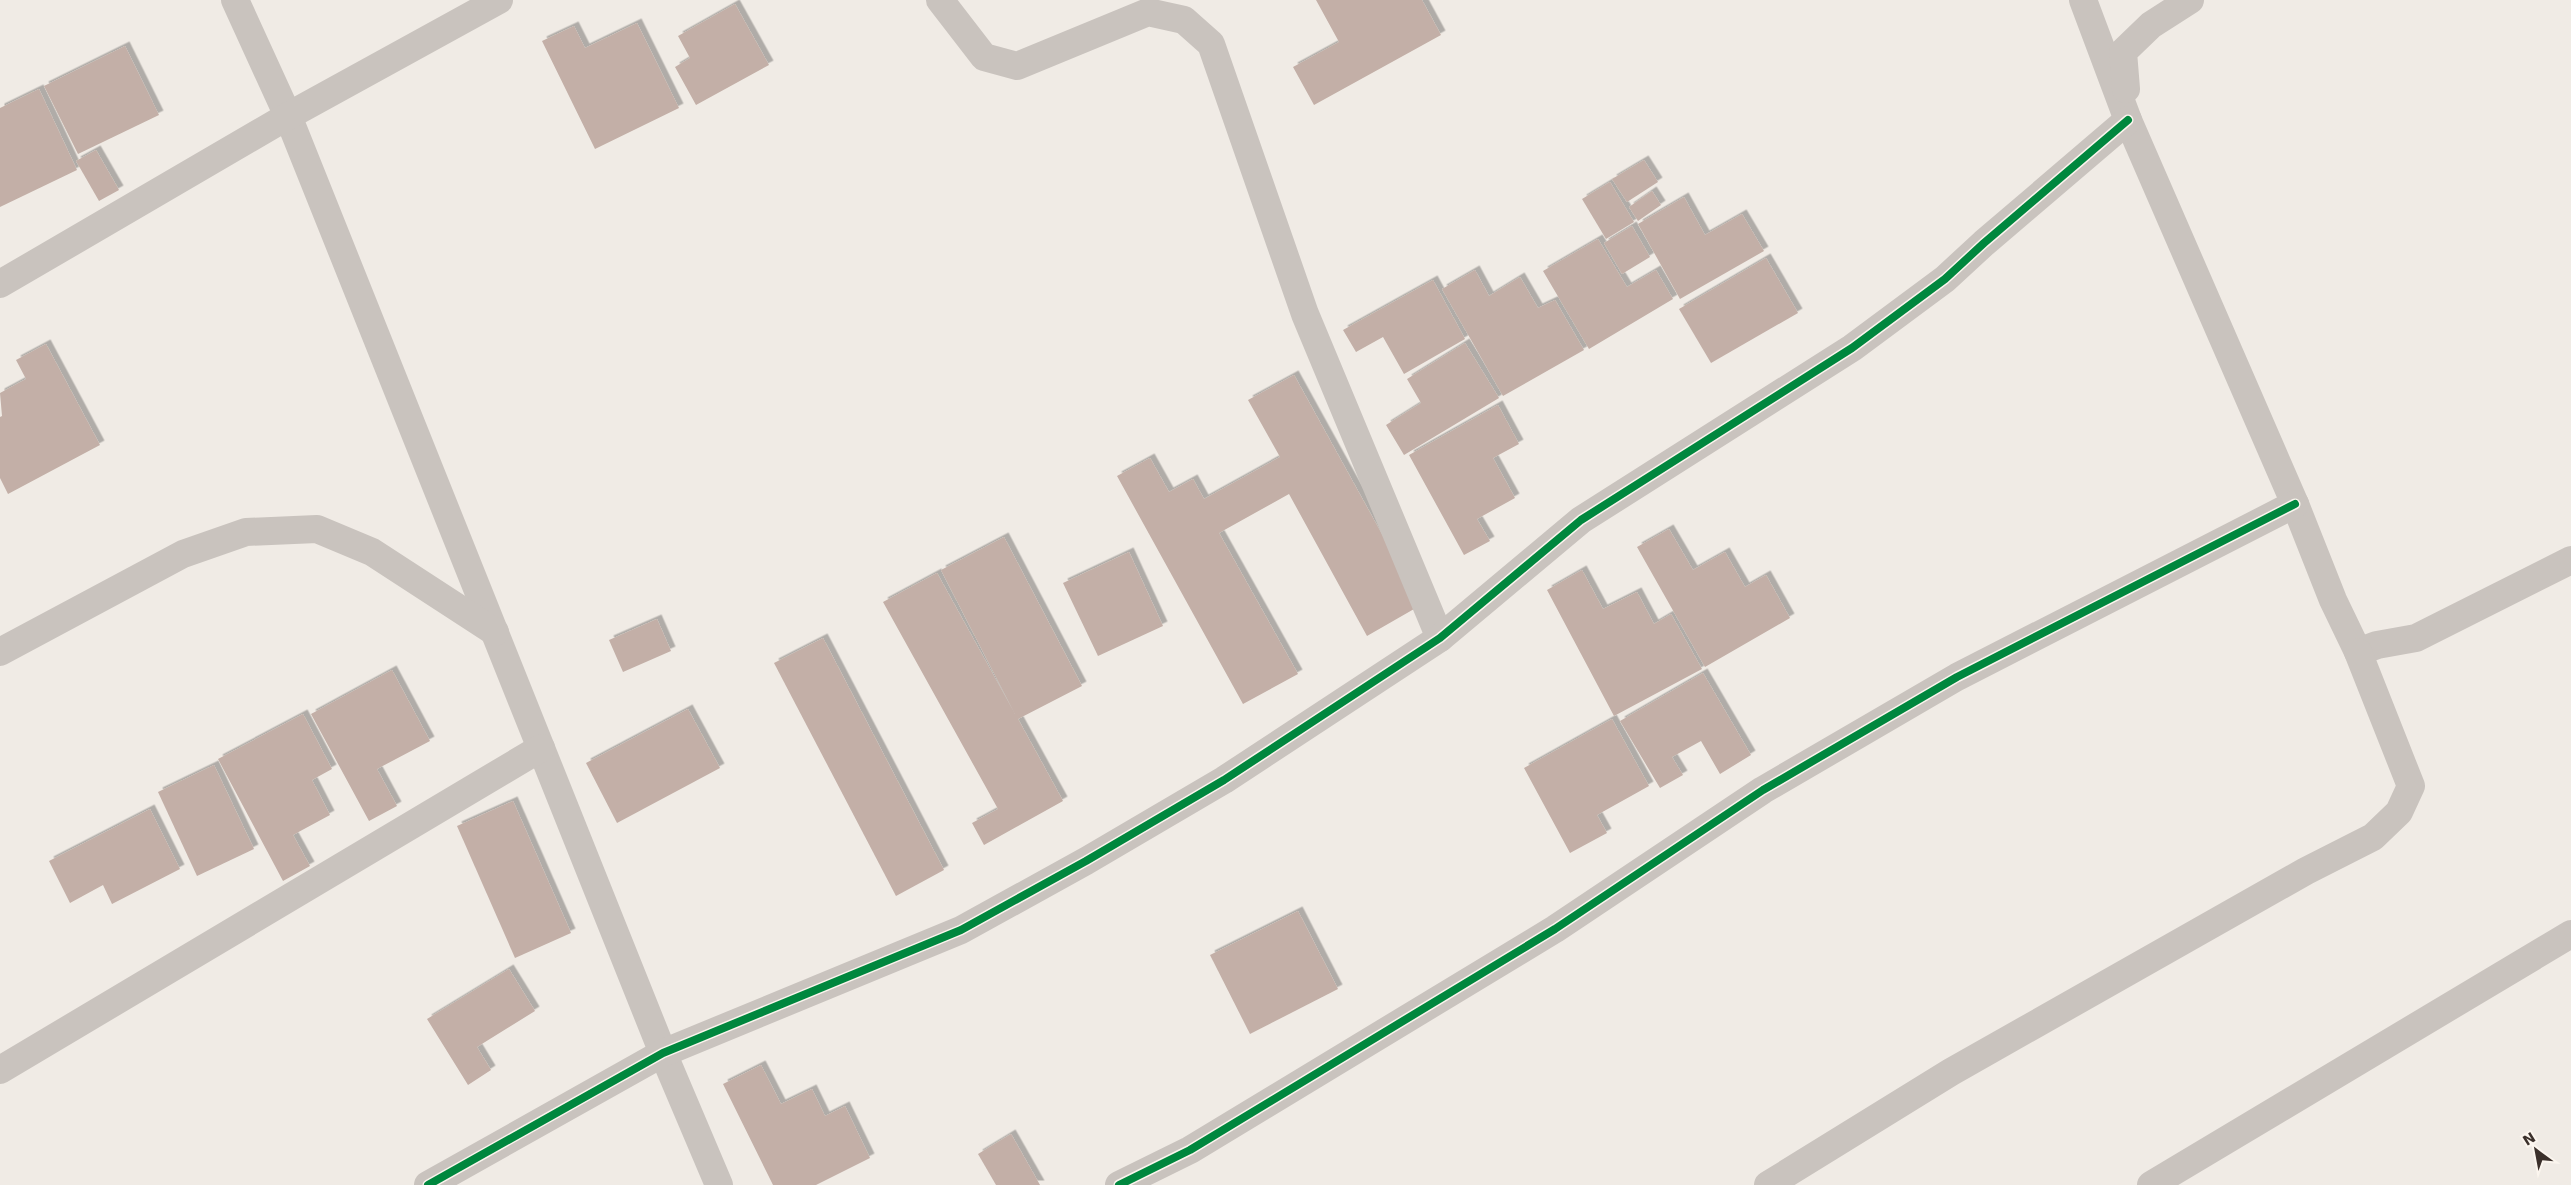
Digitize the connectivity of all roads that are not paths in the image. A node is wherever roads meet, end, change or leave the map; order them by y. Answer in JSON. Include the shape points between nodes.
{"nodes":[{"id":1,"x":235,"y":0,"type":"edge"},
{"id":2,"x":499,"y":0,"type":"edge"},
{"id":3,"x":940,"y":0,"type":"edge"},
{"id":4,"x":2083,"y":0,"type":"edge"},
{"id":5,"x":2190,"y":0,"type":"edge"},
{"id":6,"x":288,"y":116,"type":"junction"},
{"id":7,"x":2128,"y":120,"type":"junction"},
{"id":8,"x":0,"y":284,"type":"edge"},
{"id":9,"x":2295,"y":504,"type":"junction"},
{"id":10,"x":2571,"y":560,"type":"edge"},
{"id":11,"x":495,"y":632,"type":"junction"},
{"id":12,"x":1440,"y":638,"type":"junction"},
{"id":13,"x":0,"y":652,"type":"edge"},
{"id":14,"x":2358,"y":652,"type":"junction"},
{"id":15,"x":541,"y":748,"type":"junction"},
{"id":16,"x":2571,"y":934,"type":"edge"},
{"id":17,"x":663,"y":1053,"type":"junction"},
{"id":18,"x":0,"y":1070,"type":"edge"},
{"id":19,"x":428,"y":1185,"type":"edge"},
{"id":20,"x":719,"y":1185,"type":"edge"},
{"id":21,"x":1119,"y":1185,"type":"edge"},
{"id":22,"x":1768,"y":1185,"type":"edge"},
{"id":23,"x":2151,"y":1185,"type":"edge"}],
"edges":[{"from":1,"to":6,"type":"street"},
{"from":2,"to":6,"type":"street"},
{"from":3,"to":12,"type":"street","via":[[984,57],[1017,66],[1148,12],[1184,20],[1211,44],[1305,314]]},
{"from":4,"to":7,"type":"street"},
{"from":5,"to":7,"type":"street","via":[[2150,26],[2123,52]]},
{"from":6,"to":8,"type":"street"},
{"from":6,"to":11,"type":"street"},
{"from":7,"to":9,"type":"street"},
{"from":7,"to":12,"type":"street","via":[[1946,279],[1852,348],[1580,520]]},
{"from":9,"to":14,"type":"street","via":[[2333,600]]},
{"from":9,"to":21,"type":"street","via":[[1957,677],[1763,790],[1554,929],[1190,1150]]},
{"from":10,"to":14,"type":"street","via":[[2416,638]]},
{"from":11,"to":13,"type":"street","via":[[372,552],[317,528],[246,532],[183,554]]},
{"from":11,"to":15,"type":"street"},
{"from":12,"to":17,"type":"street","via":[[1224,780],[961,930]]},
{"from":14,"to":22,"type":"street","via":[[2411,786],[2399,812],[2373,837],[1952,1072]]},
{"from":15,"to":17,"type":"street"},
{"from":15,"to":18,"type":"street"},
{"from":16,"to":23,"type":"street"},
{"from":17,"to":19,"type":"street"},
{"from":17,"to":20,"type":"street"}]}
